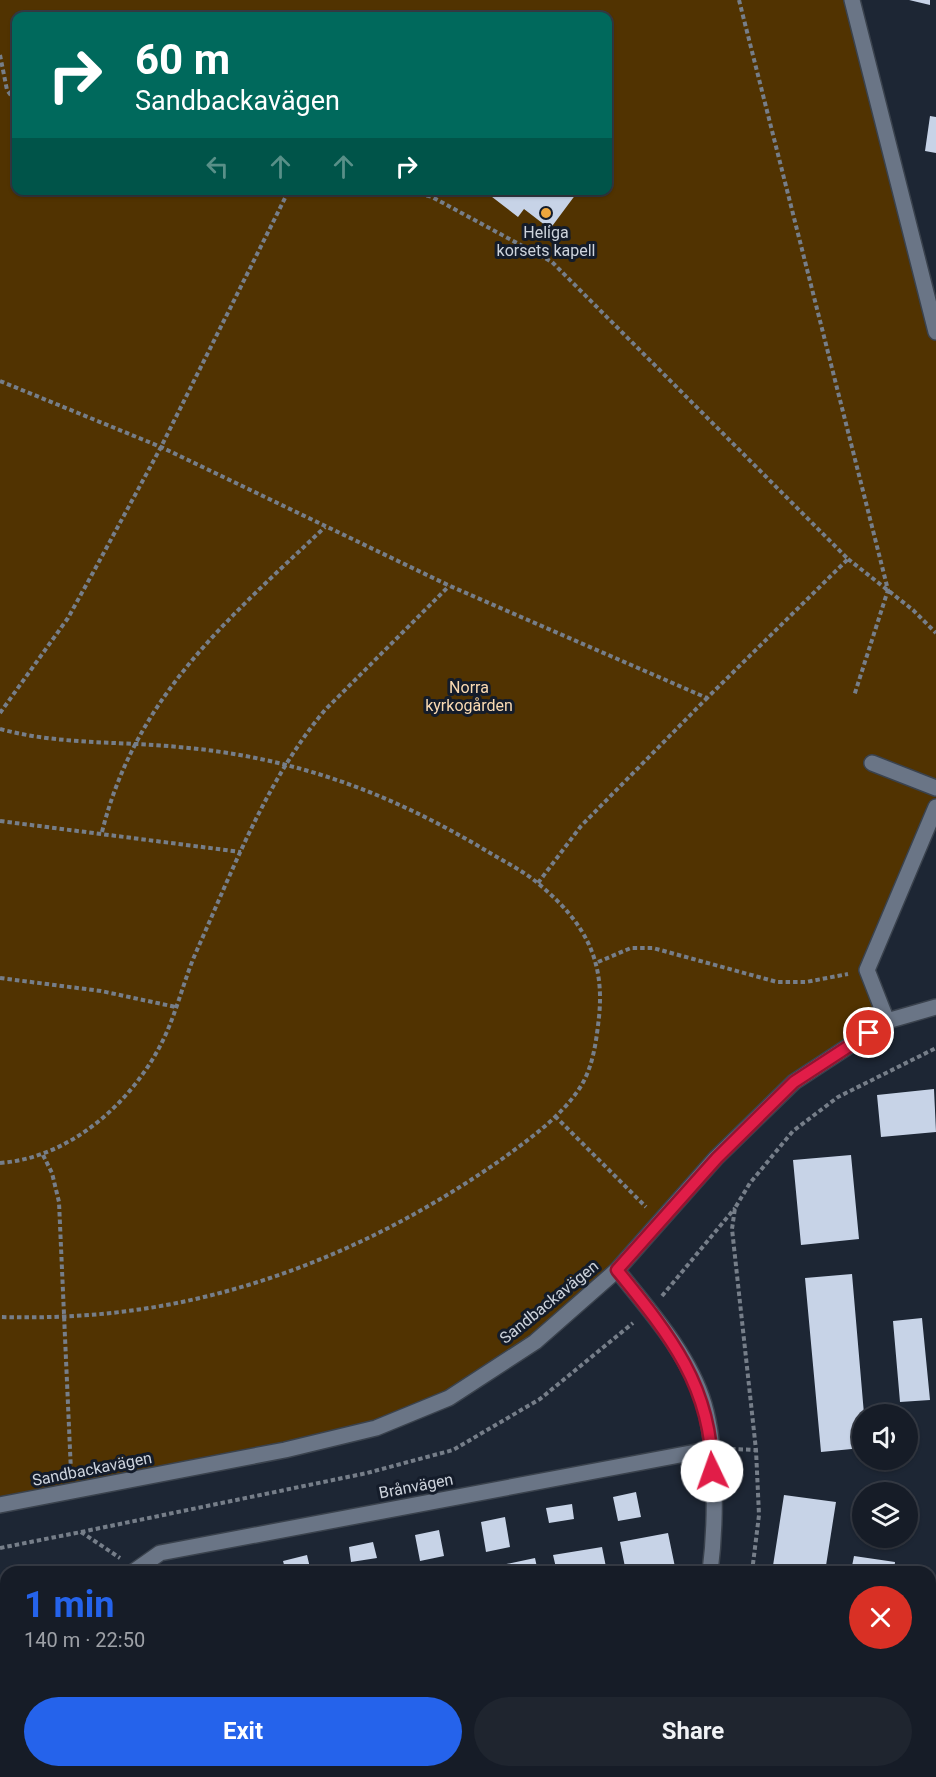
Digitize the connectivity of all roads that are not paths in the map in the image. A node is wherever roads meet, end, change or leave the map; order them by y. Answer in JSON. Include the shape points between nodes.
{"nodes":[{"id":1,"x":852,"y":0,"type":"edge"},
{"id":2,"x":936,"y":332,"type":"edge"},
{"id":3,"x":873,"y":763,"type":"dead end"},
{"id":4,"x":936,"y":788,"type":"edge"},
{"id":5,"x":936,"y":807,"type":"edge"},
{"id":6,"x":936,"y":1007,"type":"edge"},
{"id":7,"x":887,"y":1021,"type":"junction"},
{"id":8,"x":617,"y":1270,"type":"junction"},
{"id":9,"x":712,"y":1449,"type":"junction"},
{"id":10,"x":0,"y":1505,"type":"edge"},
{"id":11,"x":140,"y":1566,"type":"edge"},
{"id":12,"x":710,"y":1566,"type":"edge"}],
"edges":[{"from":1,"to":2,"type":"street"},
{"from":3,"to":4,"type":"street"},
{"from":5,"to":7,"type":"street","via":[[867,970]]},
{"from":6,"to":7,"type":"street","name":"Sandbackavägen"},
{"from":7,"to":8,"type":"street","name":"Sandbackavägen","via":[[794,1082],[717,1158]]},
{"from":8,"to":9,"type":"street","via":[[688,1368],[704,1403]]},
{"from":8,"to":10,"type":"street","name":"Sandbackavägen","via":[[525,1348],[449,1398],[376,1428],[285,1450]]},
{"from":9,"to":11,"type":"street","name":"Brånvägen","via":[[160,1553]]},
{"from":9,"to":12,"type":"street"}]}
